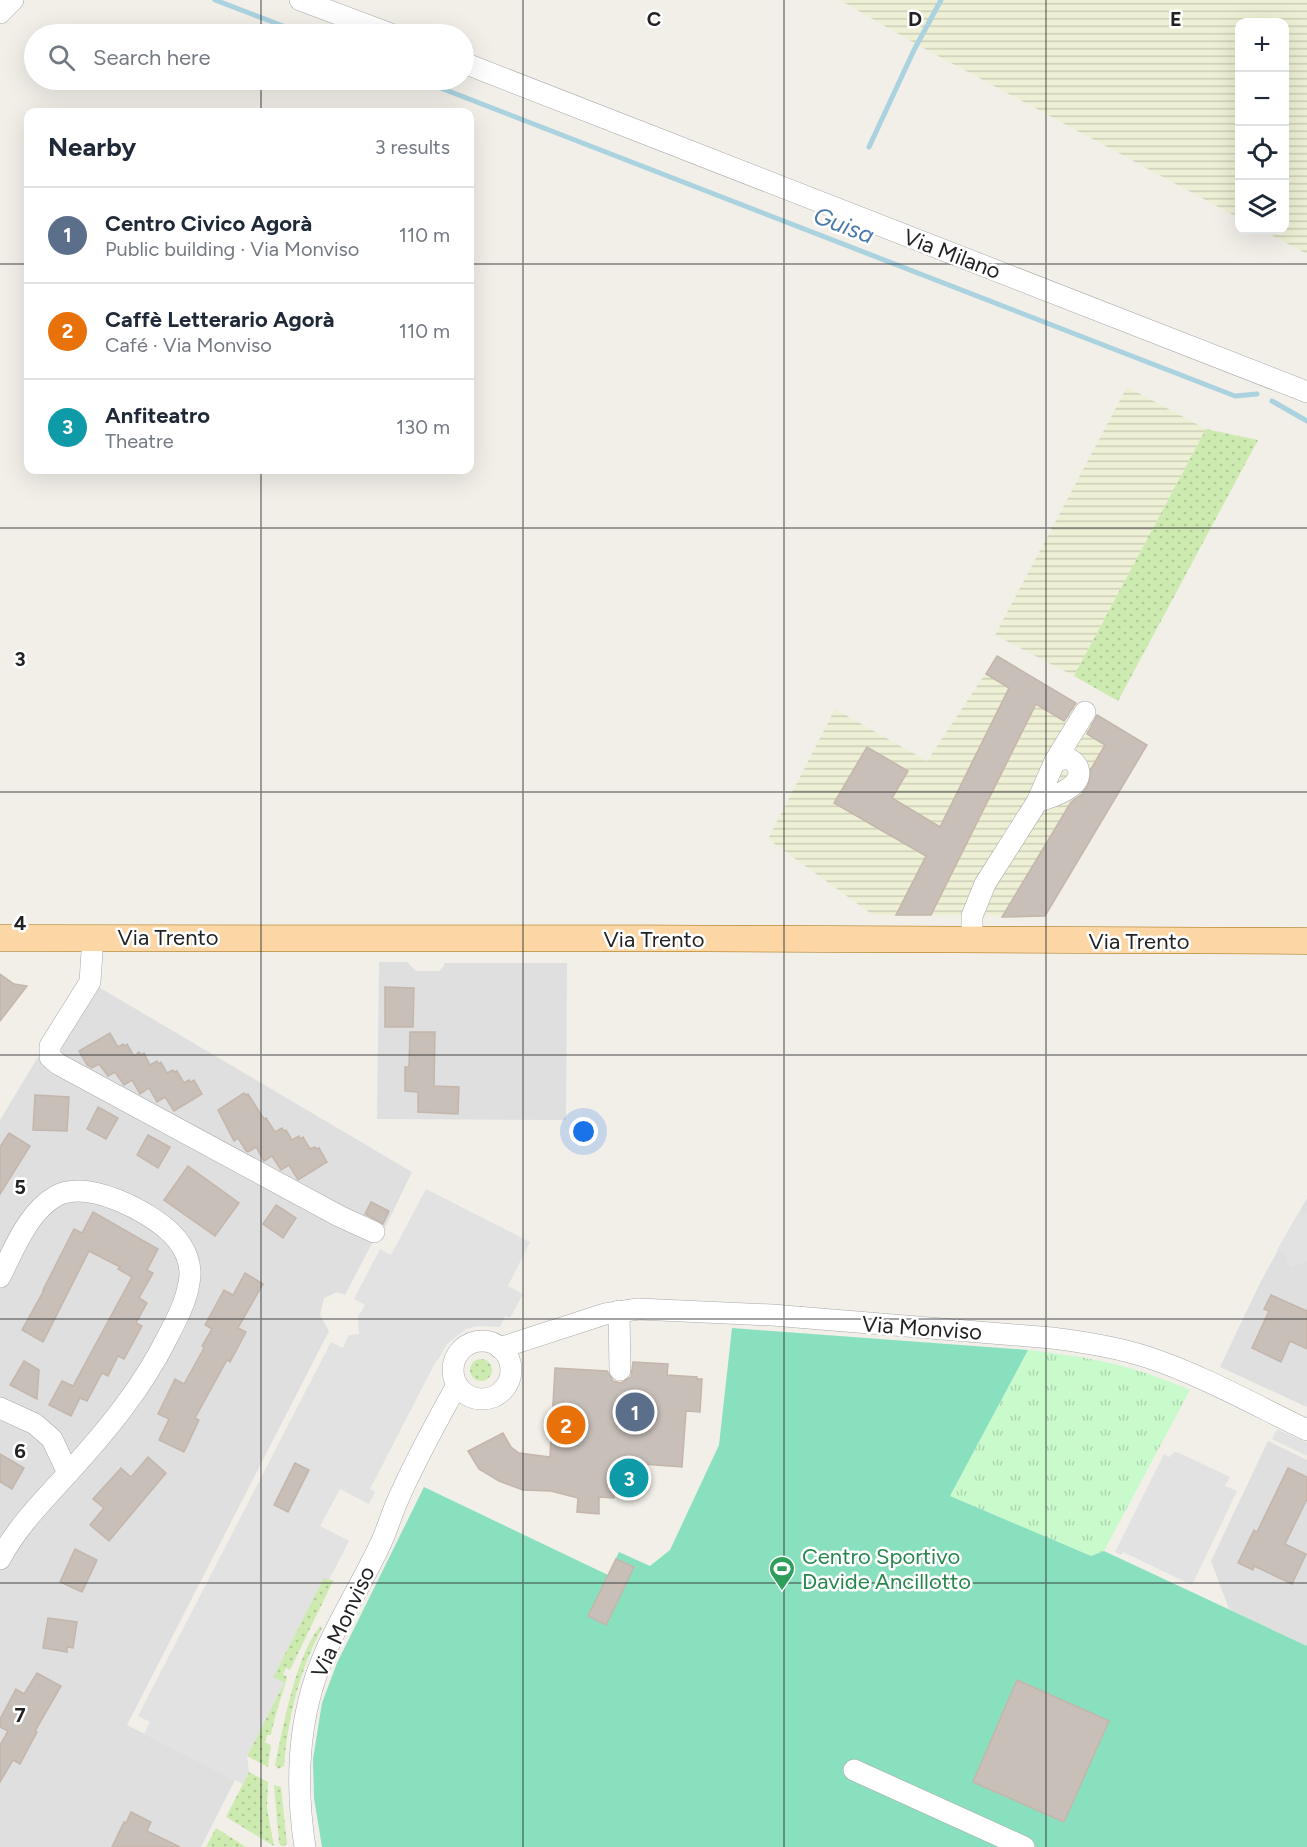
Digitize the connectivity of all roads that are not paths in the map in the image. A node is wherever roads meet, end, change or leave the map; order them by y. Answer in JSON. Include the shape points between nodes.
{"nodes":[{"id":1,"x":13,"y":0,"type":"edge"},
{"id":2,"x":300,"y":0,"type":"edge"},
{"id":3,"x":0,"y":13,"type":"edge"},
{"id":4,"x":364,"y":24,"type":"edge"},
{"id":5,"x":474,"y":67,"type":"edge"},
{"id":6,"x":1307,"y":393,"type":"edge"},
{"id":7,"x":1085,"y":712,"type":"dead end"},
{"id":8,"x":93,"y":937,"type":"junction"},
{"id":9,"x":0,"y":938,"type":"edge"},
{"id":10,"x":972,"y":941,"type":"junction"},
{"id":11,"x":1307,"y":941,"type":"edge"},
{"id":12,"x":374,"y":1232,"type":"dead end"},
{"id":13,"x":0,"y":1277,"type":"edge"},
{"id":14,"x":619,"y":1311,"type":"junction"},
{"id":15,"x":504,"y":1353,"type":"junction"},
{"id":16,"x":620,"y":1370,"type":"dead end"},
{"id":17,"x":462,"y":1390,"type":"junction"},
{"id":18,"x":0,"y":1408,"type":"edge"},
{"id":19,"x":1307,"y":1430,"type":"edge"},
{"id":20,"x":68,"y":1473,"type":"junction"},
{"id":21,"x":0,"y":1558,"type":"edge"},
{"id":22,"x":854,"y":1770,"type":"dead end"},
{"id":23,"x":305,"y":1847,"type":"edge"},
{"id":24,"x":1024,"y":1847,"type":"edge"}],
"edges":[{"from":1,"to":3,"type":"street"},
{"from":2,"to":4,"type":"street"},
{"from":5,"to":6,"type":"street","name":"Via Milano"},
{"from":7,"to":10,"type":"street","via":[[1055,761],[1067,758],[1078,766],[1077,781],[1066,791],[1036,802],[985,884],[972,916]]},
{"from":8,"to":9,"type":"main road","name":"Via Trento"},
{"from":8,"to":10,"type":"main road","name":"Via Trento"},
{"from":8,"to":12,"type":"street","via":[[90,982],[50,1046],[50,1057]]},
{"from":10,"to":11,"type":"main road","name":"Via Trento"},
{"from":13,"to":20,"type":"street","via":[[37,1212],[57,1195],[69,1191],[109,1197],[149,1216],[173,1234],[188,1259],[189,1286],[154,1365],[128,1403]]},
{"from":14,"to":15,"type":"street","name":"Via Monviso","via":[[524,1340]]},
{"from":14,"to":16,"type":"street"},
{"from":14,"to":19,"type":"street","name":"Via Monviso","via":[[762,1315],[1095,1344],[1168,1365]]},
{"from":15,"to":17,"type":"street","via":[[510,1377],[500,1392],[475,1398]]},
{"from":15,"to":17,"type":"street","via":[[481,1341],[462,1349],[453,1370]]},
{"from":17,"to":23,"type":"street","name":"Via Monviso","via":[[443,1410],[402,1490],[380,1547],[317,1674],[300,1746]]},
{"from":18,"to":20,"type":"street","via":[[35,1424],[52,1439]]},
{"from":20,"to":21,"type":"street","via":[[25,1521]]},
{"from":22,"to":24,"type":"street"}]}
